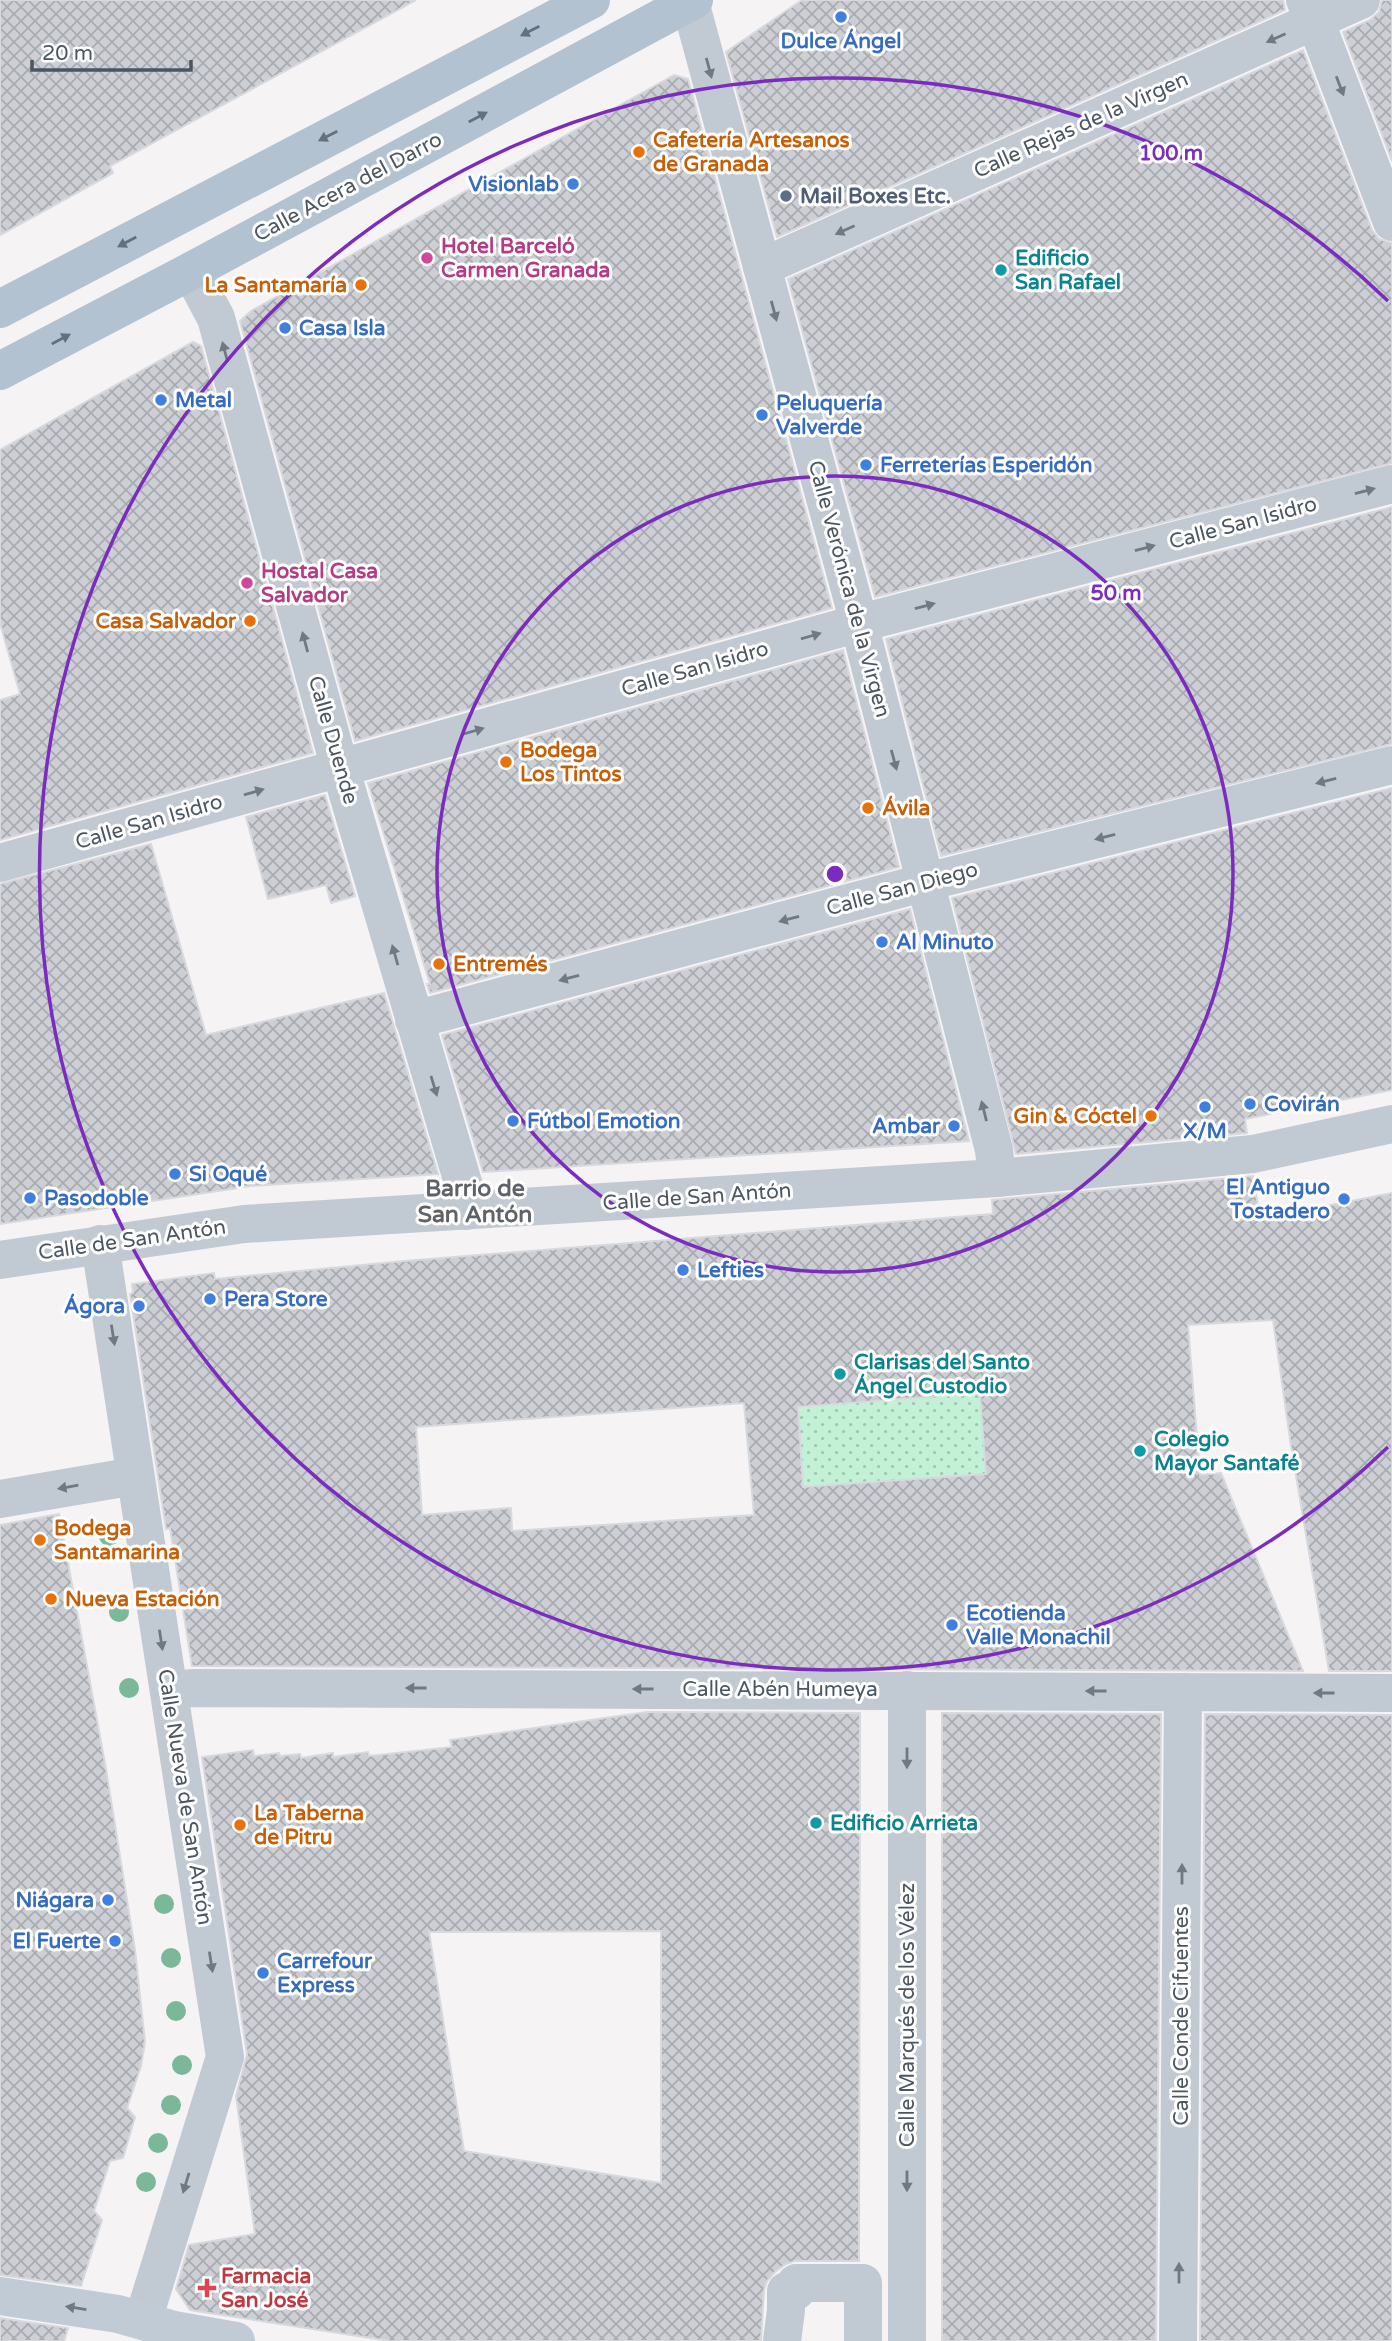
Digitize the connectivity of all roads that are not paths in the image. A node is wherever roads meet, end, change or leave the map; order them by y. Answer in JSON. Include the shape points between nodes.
{"nodes":[{"id":1,"x":591,"y":0,"type":"edge"},
{"id":2,"x":1361,"y":0,"type":"edge"},
{"id":3,"x":692,"y":1,"type":"edge"},
{"id":4,"x":1310,"y":10,"type":"edge"},
{"id":5,"x":1392,"y":222,"type":"edge"},
{"id":6,"x":762,"y":267,"type":"junction"},
{"id":7,"x":191,"y":271,"type":"junction"},
{"id":8,"x":0,"y":309,"type":"edge"},
{"id":9,"x":0,"y":371,"type":"edge"},
{"id":10,"x":1392,"y":484,"type":"edge"},
{"id":11,"x":859,"y":623,"type":"junction"},
{"id":12,"x":1392,"y":765,"type":"edge"},
{"id":13,"x":340,"y":768,"type":"junction"},
{"id":14,"x":0,"y":863,"type":"edge"},
{"id":15,"x":926,"y":882,"type":"junction"},
{"id":16,"x":414,"y":1020,"type":"junction"},
{"id":17,"x":1392,"y":1124,"type":"edge"},
{"id":18,"x":997,"y":1178,"type":"junction"},
{"id":19,"x":466,"y":1211,"type":"junction"},
{"id":20,"x":100,"y":1244,"type":"junction"},
{"id":21,"x":0,"y":1259,"type":"edge"},
{"id":22,"x":135,"y":1476,"type":"junction"},
{"id":23,"x":0,"y":1499,"type":"edge"},
{"id":24,"x":907,"y":1690,"type":"junction"},
{"id":25,"x":169,"y":1691,"type":"junction"},
{"id":26,"x":1183,"y":1692,"type":"junction"},
{"id":27,"x":1392,"y":1693,"type":"edge"},
{"id":28,"x":0,"y":2296,"type":"edge"},
{"id":29,"x":140,"y":2331,"type":"edge"},
{"id":30,"x":236,"y":2341,"type":"edge"},
{"id":31,"x":782,"y":2341,"type":"edge"},
{"id":32,"x":863,"y":2341,"type":"edge"},
{"id":33,"x":907,"y":2341,"type":"edge"},
{"id":34,"x":1178,"y":2341,"type":"edge"}],
"edges":[{"from":1,"to":8,"type":"main road","one_way":true},
{"from":2,"to":4,"type":"street","name":"Calle Rejas de la Virgen"},
{"from":3,"to":6,"type":"street","name":"Calle Verónica de la Virgen","one_way":true},
{"from":7,"to":3,"type":"main road","name":"Calle Acera del Darro","one_way":true},
{"from":4,"to":5,"type":"street","one_way":true},
{"from":4,"to":6,"type":"street","name":"Calle Rejas de la Virgen","one_way":true},
{"from":6,"to":11,"type":"street","name":"Calle Verónica de la Virgen","one_way":true},
{"from":9,"to":7,"type":"main road","name":"Calle Acera del Darro","one_way":true},
{"from":13,"to":7,"type":"street","name":"Calle Duende","one_way":true,"via":[[216,318]]},
{"from":11,"to":10,"type":"street","name":"Calle San Isidro","one_way":true},
{"from":13,"to":11,"type":"street","name":"Calle San Isidro","one_way":true},
{"from":11,"to":15,"type":"street","name":"Calle Verónica de la Virgen","one_way":true},
{"from":12,"to":15,"type":"street","name":"Calle San Diego","one_way":true},
{"from":14,"to":13,"type":"street","name":"Calle San Isidro","one_way":true},
{"from":16,"to":13,"type":"street","name":"Calle Duende","one_way":true},
{"from":15,"to":16,"type":"street","name":"Calle San Diego","one_way":true},
{"from":18,"to":15,"type":"street","name":"Calle Verónica de la Virgen","one_way":true,"via":[[994,1150]]},
{"from":16,"to":19,"type":"street","name":"Calle Duende","one_way":true,"via":[[464,1186]]},
{"from":17,"to":18,"type":"street","name":"Calle de San Antón","via":[[1253,1154]]},
{"from":18,"to":19,"type":"street","name":"Calle de San Antón"},
{"from":19,"to":20,"type":"street","name":"Calle de San Antón","via":[[244,1224]]},
{"from":20,"to":21,"type":"street","name":"Calle de San Antón"},
{"from":20,"to":22,"type":"street","name":"Calle Nueva de San Antón","one_way":true},
{"from":22,"to":23,"type":"street","one_way":true},
{"from":22,"to":25,"type":"street","name":"Calle Nueva de San Antón","one_way":true},
{"from":24,"to":25,"type":"street","name":"Calle Abén Humeya","one_way":true},
{"from":26,"to":24,"type":"street","name":"Calle Abén Humeya","one_way":true},
{"from":24,"to":33,"type":"street","name":"Calle Marqués de los Vélez","one_way":true},
{"from":25,"to":29,"type":"street","name":"Calle Nueva de San Antón","one_way":true,"via":[[225,2057]]},
{"from":27,"to":26,"type":"street","name":"Calle Abén Humeya","one_way":true},
{"from":34,"to":26,"type":"street","name":"Calle Conde Cifuentes","one_way":true},
{"from":29,"to":28,"type":"street","one_way":true},
{"from":29,"to":30,"type":"street","via":[[174,2330]]},
{"from":31,"to":32,"type":"street","via":[[786,2291],[796,2291],[796,2283],[863,2283]]}]}
